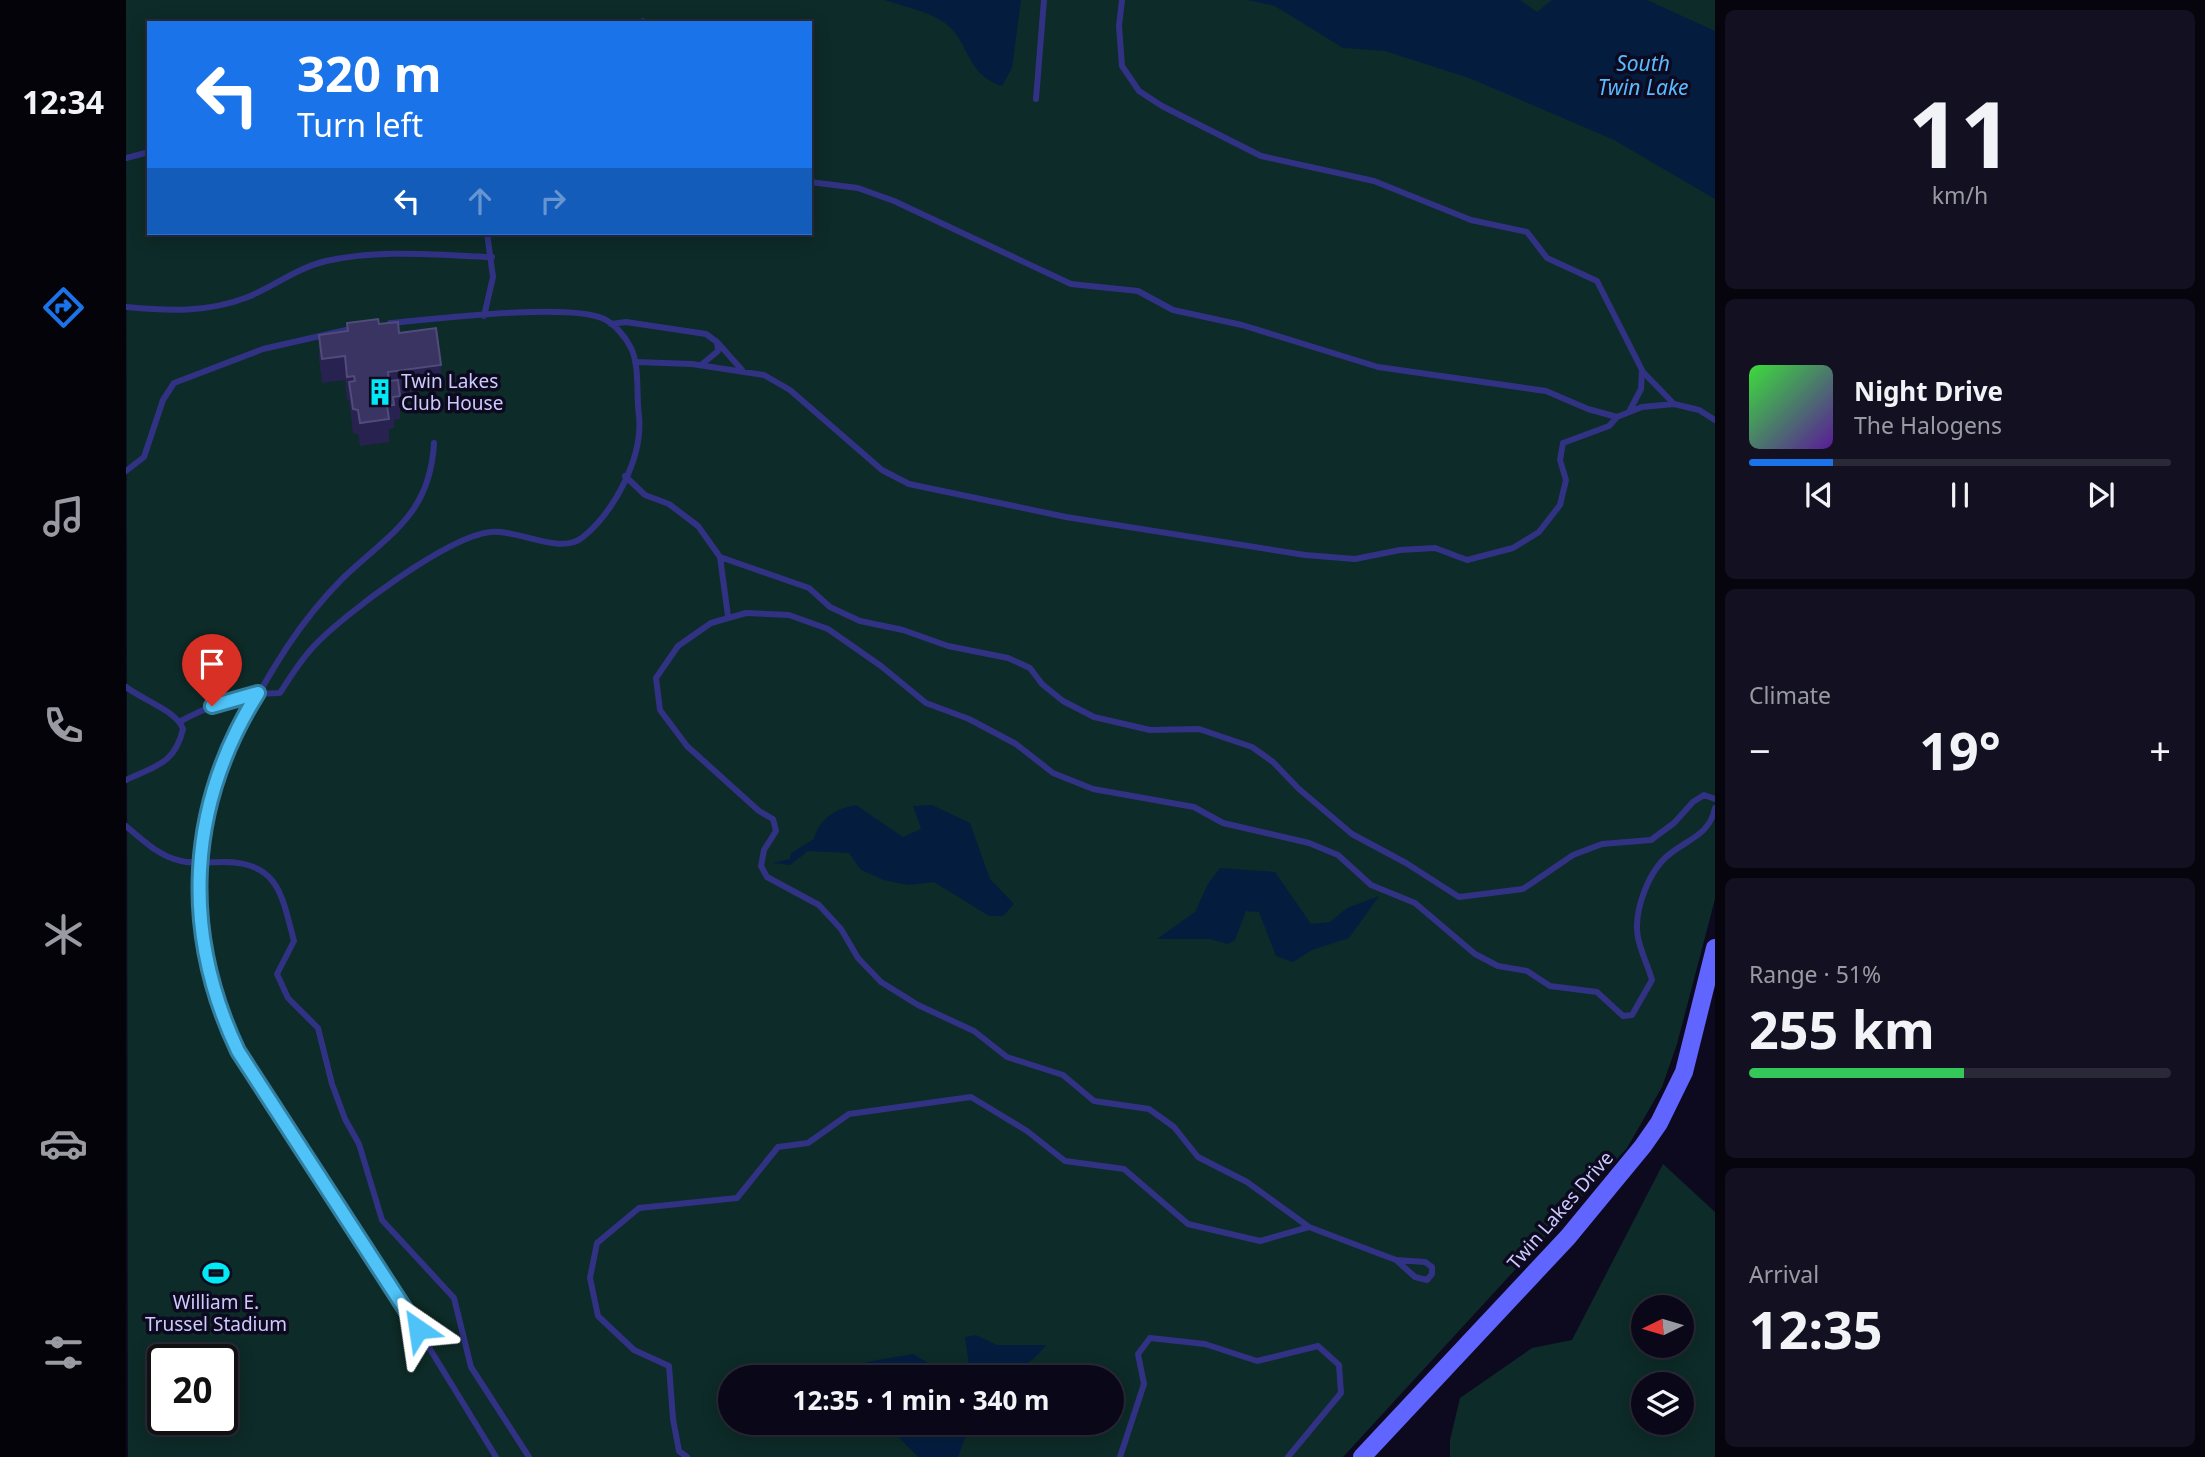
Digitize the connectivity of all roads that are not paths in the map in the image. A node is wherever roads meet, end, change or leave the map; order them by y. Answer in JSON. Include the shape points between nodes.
{"nodes":[{"id":1,"x":1044,"y":0,"type":"edge"},
{"id":2,"x":1122,"y":0,"type":"edge"},
{"id":3,"x":1036,"y":99,"type":"dead end"},
{"id":4,"x":147,"y":153,"type":"edge"},
{"id":5,"x":126,"y":158,"type":"edge"},
{"id":6,"x":812,"y":182,"type":"edge"},
{"id":7,"x":487,"y":235,"type":"edge"},
{"id":8,"x":492,"y":257,"type":"junction"},
{"id":9,"x":126,"y":307,"type":"edge"},
{"id":10,"x":484,"y":316,"type":"junction"},
{"id":11,"x":611,"y":324,"type":"junction"},
{"id":12,"x":380,"y":325,"type":"edge"},
{"id":13,"x":359,"y":327,"type":"edge"},
{"id":14,"x":717,"y":342,"type":"junction"},
{"id":15,"x":635,"y":362,"type":"junction"},
{"id":16,"x":701,"y":365,"type":"junction"},
{"id":17,"x":742,"y":370,"type":"junction"},
{"id":18,"x":1642,"y":370,"type":"junction"},
{"id":19,"x":1674,"y":404,"type":"junction"},
{"id":20,"x":1630,"y":410,"type":"junction"},
{"id":21,"x":1617,"y":417,"type":"junction"},
{"id":22,"x":1715,"y":420,"type":"edge"},
{"id":23,"x":435,"y":443,"type":"dead end"},
{"id":24,"x":126,"y":471,"type":"edge"},
{"id":25,"x":625,"y":476,"type":"junction"},
{"id":26,"x":720,"y":558,"type":"junction"},
{"id":27,"x":728,"y":617,"type":"junction"},
{"id":28,"x":126,"y":687,"type":"edge"},
{"id":29,"x":258,"y":693,"type":"junction"},
{"id":30,"x":181,"y":721,"type":"junction"},
{"id":31,"x":126,"y":780,"type":"edge"},
{"id":32,"x":1715,"y":799,"type":"edge"},
{"id":33,"x":1715,"y":808,"type":"edge"},
{"id":34,"x":126,"y":826,"type":"edge"},
{"id":35,"x":200,"y":862,"type":"junction"},
{"id":36,"x":1715,"y":948,"type":"edge"},
{"id":37,"x":1309,"y":1227,"type":"junction"},
{"id":38,"x":1396,"y":1260,"type":"junction"},
{"id":39,"x":496,"y":1457,"type":"edge"},
{"id":40,"x":529,"y":1457,"type":"edge"},
{"id":41,"x":687,"y":1457,"type":"edge"},
{"id":42,"x":1120,"y":1457,"type":"edge"},
{"id":43,"x":1288,"y":1457,"type":"edge"},
{"id":44,"x":1362,"y":1457,"type":"edge"}],
"edges":[{"from":1,"to":3,"type":"lane"},
{"from":2,"to":18,"type":"lane","via":[[1122,65],[1139,91],[1261,156],[1374,181],[1471,220],[1527,232],[1547,258],[1597,281]]},
{"from":4,"to":5,"type":"lane"},
{"from":6,"to":21,"type":"lane","via":[[858,188],[894,201],[1072,284],[1138,291],[1173,310],[1242,325],[1378,367],[1546,391]]},
{"from":7,"to":8,"type":"lane"},
{"from":8,"to":9,"type":"lane","via":[[377,254],[324,261],[215,307],[178,312]]},
{"from":8,"to":10,"type":"lane","via":[[493,277]]},
{"from":10,"to":11,"type":"lane","via":[[577,313]]},
{"from":10,"to":12,"type":"lane"},
{"from":11,"to":14,"type":"lane","via":[[684,329]]},
{"from":11,"to":15,"type":"lane","via":[[620,331]]},
{"from":13,"to":24,"type":"lane","via":[[263,349],[174,383],[163,400],[144,457]]},
{"from":14,"to":16,"type":"lane","via":[[714,358]]},
{"from":14,"to":17,"type":"lane"},
{"from":15,"to":16,"type":"lane"},
{"from":15,"to":25,"type":"lane","via":[[640,433]]},
{"from":16,"to":17,"type":"lane"},
{"from":17,"to":21,"type":"lane","via":[[764,374],[790,390],[882,470],[909,484],[1066,517],[1355,559],[1435,548],[1467,560],[1513,548],[1539,532],[1560,505],[1566,480],[1560,460],[1563,443],[1597,432]]},
{"from":18,"to":19,"type":"lane"},
{"from":18,"to":20,"type":"lane","via":[[1641,388]]},
{"from":19,"to":20,"type":"lane"},
{"from":19,"to":22,"type":"lane"},
{"from":20,"to":21,"type":"lane"},
{"from":23,"to":29,"type":"lane","via":[[428,482],[409,519],[325,599],[290,642]]},
{"from":25,"to":26,"type":"lane","via":[[645,495],[669,504],[698,526]]},
{"from":25,"to":29,"type":"lane","via":[[600,518],[581,539],[563,545],[514,532],[488,532],[453,546],[346,616],[314,647],[280,693]]},
{"from":26,"to":27,"type":"lane"},
{"from":26,"to":32,"type":"lane","via":[[809,588],[830,607],[860,621],[1008,658],[1030,668],[1063,701],[1094,717],[1150,730],[1199,729],[1252,747],[1352,834],[1459,897],[1523,889],[1573,855],[1602,844],[1651,839],[1704,795]]},
{"from":27,"to":33,"type":"lane","via":[[789,615],[828,629],[926,703],[969,719],[1016,744],[1054,773],[1093,789],[1194,807],[1223,823],[1309,843],[1338,855],[1371,885],[1415,903],[1475,954],[1498,966],[1527,971],[1550,986],[1597,992],[1623,1016],[1632,1015],[1652,980],[1638,938],[1638,916],[1649,881],[1668,855],[1702,834]]},
{"from":27,"to":37,"type":"lane","via":[[678,646],[656,678],[660,710],[687,746],[773,819],[776,831],[764,850],[761,866],[767,877],[819,905],[881,982],[974,1031],[1007,1057],[1063,1075],[1094,1101],[1149,1109],[1174,1127],[1198,1157],[1247,1182]]},
{"from":28,"to":30,"type":"lane","via":[[148,703],[172,711]]},
{"from":29,"to":30,"type":"lane","via":[[225,701]]},
{"from":29,"to":35,"type":"lane","via":[[219,774],[206,815]]},
{"from":30,"to":31,"type":"lane","via":[[180,745],[165,763]]},
{"from":34,"to":35,"type":"lane","via":[[152,848],[181,861]]},
{"from":35,"to":39,"type":"lane","via":[[205,956],[238,1051]]},
{"from":35,"to":40,"type":"lane","via":[[259,866],[277,887],[295,941],[277,974],[288,998],[318,1028],[332,1084],[359,1144],[382,1220],[454,1298],[471,1367]]},
{"from":36,"to":44,"type":"street","name":"Twin Lakes Drive","via":[[1684,1072],[1659,1123],[1568,1237]]},
{"from":37,"to":38,"type":"lane"},
{"from":37,"to":41,"type":"lane","via":[[1260,1241],[1188,1224],[1124,1169],[1065,1161],[971,1097],[849,1114],[808,1143],[778,1147],[737,1198],[639,1208],[597,1243],[590,1278],[598,1316],[634,1350],[669,1366],[679,1451]]},
{"from":38,"to":38,"type":"lane","via":[[1425,1262],[1432,1267],[1432,1274],[1421,1280]]},
{"from":42,"to":43,"type":"lane","via":[[1144,1384],[1138,1354],[1150,1338],[1205,1344],[1257,1361],[1318,1346],[1339,1365],[1340,1393]]}]}
